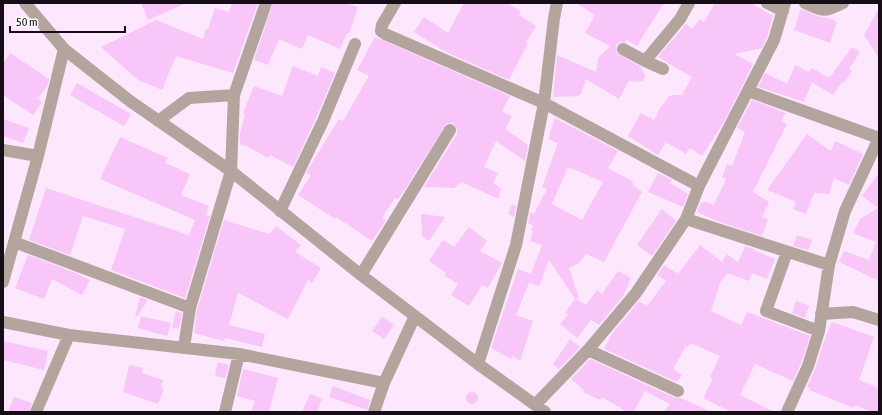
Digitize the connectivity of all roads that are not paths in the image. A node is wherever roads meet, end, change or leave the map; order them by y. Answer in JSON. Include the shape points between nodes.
{"nodes":[{"id":1,"x":25,"y":3,"type":"edge"},
{"id":2,"x":266,"y":3,"type":"edge"},
{"id":3,"x":394,"y":3,"type":"edge"},
{"id":4,"x":557,"y":3,"type":"edge"},
{"id":5,"x":689,"y":3,"type":"edge"},
{"id":6,"x":767,"y":3,"type":"edge"},
{"id":7,"x":805,"y":3,"type":"edge"},
{"id":8,"x":843,"y":3,"type":"edge"},
{"id":9,"x":784,"y":7,"type":"edge"},
{"id":10,"x":354,"y":44,"type":"dead end"},
{"id":11,"x":64,"y":48,"type":"junction"},
{"id":12,"x":623,"y":49,"type":"dead end"},
{"id":13,"x":645,"y":61,"type":"junction"},
{"id":14,"x":664,"y":69,"type":"dead end"},
{"id":15,"x":748,"y":91,"type":"junction"},
{"id":16,"x":234,"y":95,"type":"junction"},
{"id":17,"x":544,"y":103,"type":"junction"},
{"id":18,"x":158,"y":121,"type":"junction"},
{"id":19,"x":450,"y":130,"type":"dead end"},
{"id":20,"x":3,"y":150,"type":"edge"},
{"id":21,"x":38,"y":156,"type":"junction"},
{"id":22,"x":231,"y":171,"type":"junction"},
{"id":23,"x":700,"y":186,"type":"junction"},
{"id":24,"x":280,"y":211,"type":"junction"},
{"id":25,"x":686,"y":219,"type":"junction"},
{"id":26,"x":14,"y":242,"type":"junction"},
{"id":27,"x":787,"y":252,"type":"junction"},
{"id":28,"x":829,"y":264,"type":"junction"},
{"id":29,"x":361,"y":275,"type":"junction"},
{"id":30,"x":3,"y":282,"type":"edge"},
{"id":31,"x":190,"y":308,"type":"junction"},
{"id":32,"x":821,"y":314,"type":"junction"},
{"id":33,"x":415,"y":316,"type":"junction"},
{"id":34,"x":879,"y":320,"type":"edge"},
{"id":35,"x":3,"y":322,"type":"edge"},
{"id":36,"x":819,"y":332,"type":"junction"},
{"id":37,"x":69,"y":335,"type":"junction"},
{"id":38,"x":184,"y":347,"type":"junction"},
{"id":39,"x":588,"y":350,"type":"junction"},
{"id":40,"x":239,"y":354,"type":"junction"},
{"id":41,"x":478,"y":364,"type":"junction"},
{"id":42,"x":384,"y":383,"type":"junction"},
{"id":43,"x":678,"y":391,"type":"dead end"},
{"id":44,"x":535,"y":405,"type":"junction"},
{"id":45,"x":36,"y":412,"type":"edge"},
{"id":46,"x":225,"y":412,"type":"edge"},
{"id":47,"x":374,"y":412,"type":"edge"},
{"id":48,"x":546,"y":412,"type":"edge"},
{"id":49,"x":787,"y":412,"type":"edge"}],
"edges":[{"from":1,"to":11,"type":"street"},
{"from":2,"to":16,"type":"street"},
{"from":3,"to":17,"type":"street","via":[[382,25],[381,31],[385,34]]},
{"from":4,"to":17,"type":"street"},
{"from":5,"to":13,"type":"street","via":[[680,19]]},
{"from":6,"to":9,"type":"street"},
{"from":7,"to":8,"type":"street","via":[[821,10],[830,10]]},
{"from":9,"to":15,"type":"street","via":[[774,40]]},
{"from":10,"to":24,"type":"street","via":[[323,121]]},
{"from":11,"to":18,"type":"street"},
{"from":11,"to":21,"type":"street"},
{"from":12,"to":13,"type":"street"},
{"from":13,"to":14,"type":"street"},
{"from":15,"to":23,"type":"street"},
{"from":15,"to":28,"type":"street","via":[[879,138],[845,211]]},
{"from":16,"to":18,"type":"street","via":[[189,98]]},
{"from":16,"to":22,"type":"street"},
{"from":17,"to":23,"type":"street"},
{"from":17,"to":41,"type":"street","via":[[516,245]]},
{"from":18,"to":22,"type":"street"},
{"from":19,"to":29,"type":"street"},
{"from":20,"to":21,"type":"street"},
{"from":21,"to":26,"type":"street"},
{"from":22,"to":24,"type":"street"},
{"from":22,"to":31,"type":"street"},
{"from":23,"to":25,"type":"street"},
{"from":24,"to":29,"type":"street"},
{"from":25,"to":27,"type":"street"},
{"from":25,"to":39,"type":"street","via":[[636,293]]},
{"from":26,"to":30,"type":"street"},
{"from":26,"to":31,"type":"street"},
{"from":27,"to":28,"type":"street"},
{"from":27,"to":36,"type":"street","via":[[766,311]]},
{"from":28,"to":32,"type":"street"},
{"from":29,"to":33,"type":"street"},
{"from":31,"to":38,"type":"street"},
{"from":32,"to":34,"type":"street","via":[[853,312]]},
{"from":32,"to":36,"type":"street"},
{"from":33,"to":41,"type":"street"},
{"from":33,"to":42,"type":"street"},
{"from":35,"to":37,"type":"street"},
{"from":36,"to":49,"type":"street","via":[[808,366]]},
{"from":37,"to":38,"type":"street"},
{"from":37,"to":45,"type":"street"},
{"from":38,"to":40,"type":"street"},
{"from":39,"to":43,"type":"street"},
{"from":39,"to":44,"type":"street"},
{"from":40,"to":42,"type":"street"},
{"from":40,"to":46,"type":"street"},
{"from":41,"to":44,"type":"street"},
{"from":42,"to":47,"type":"street"},
{"from":44,"to":48,"type":"street"}]}
